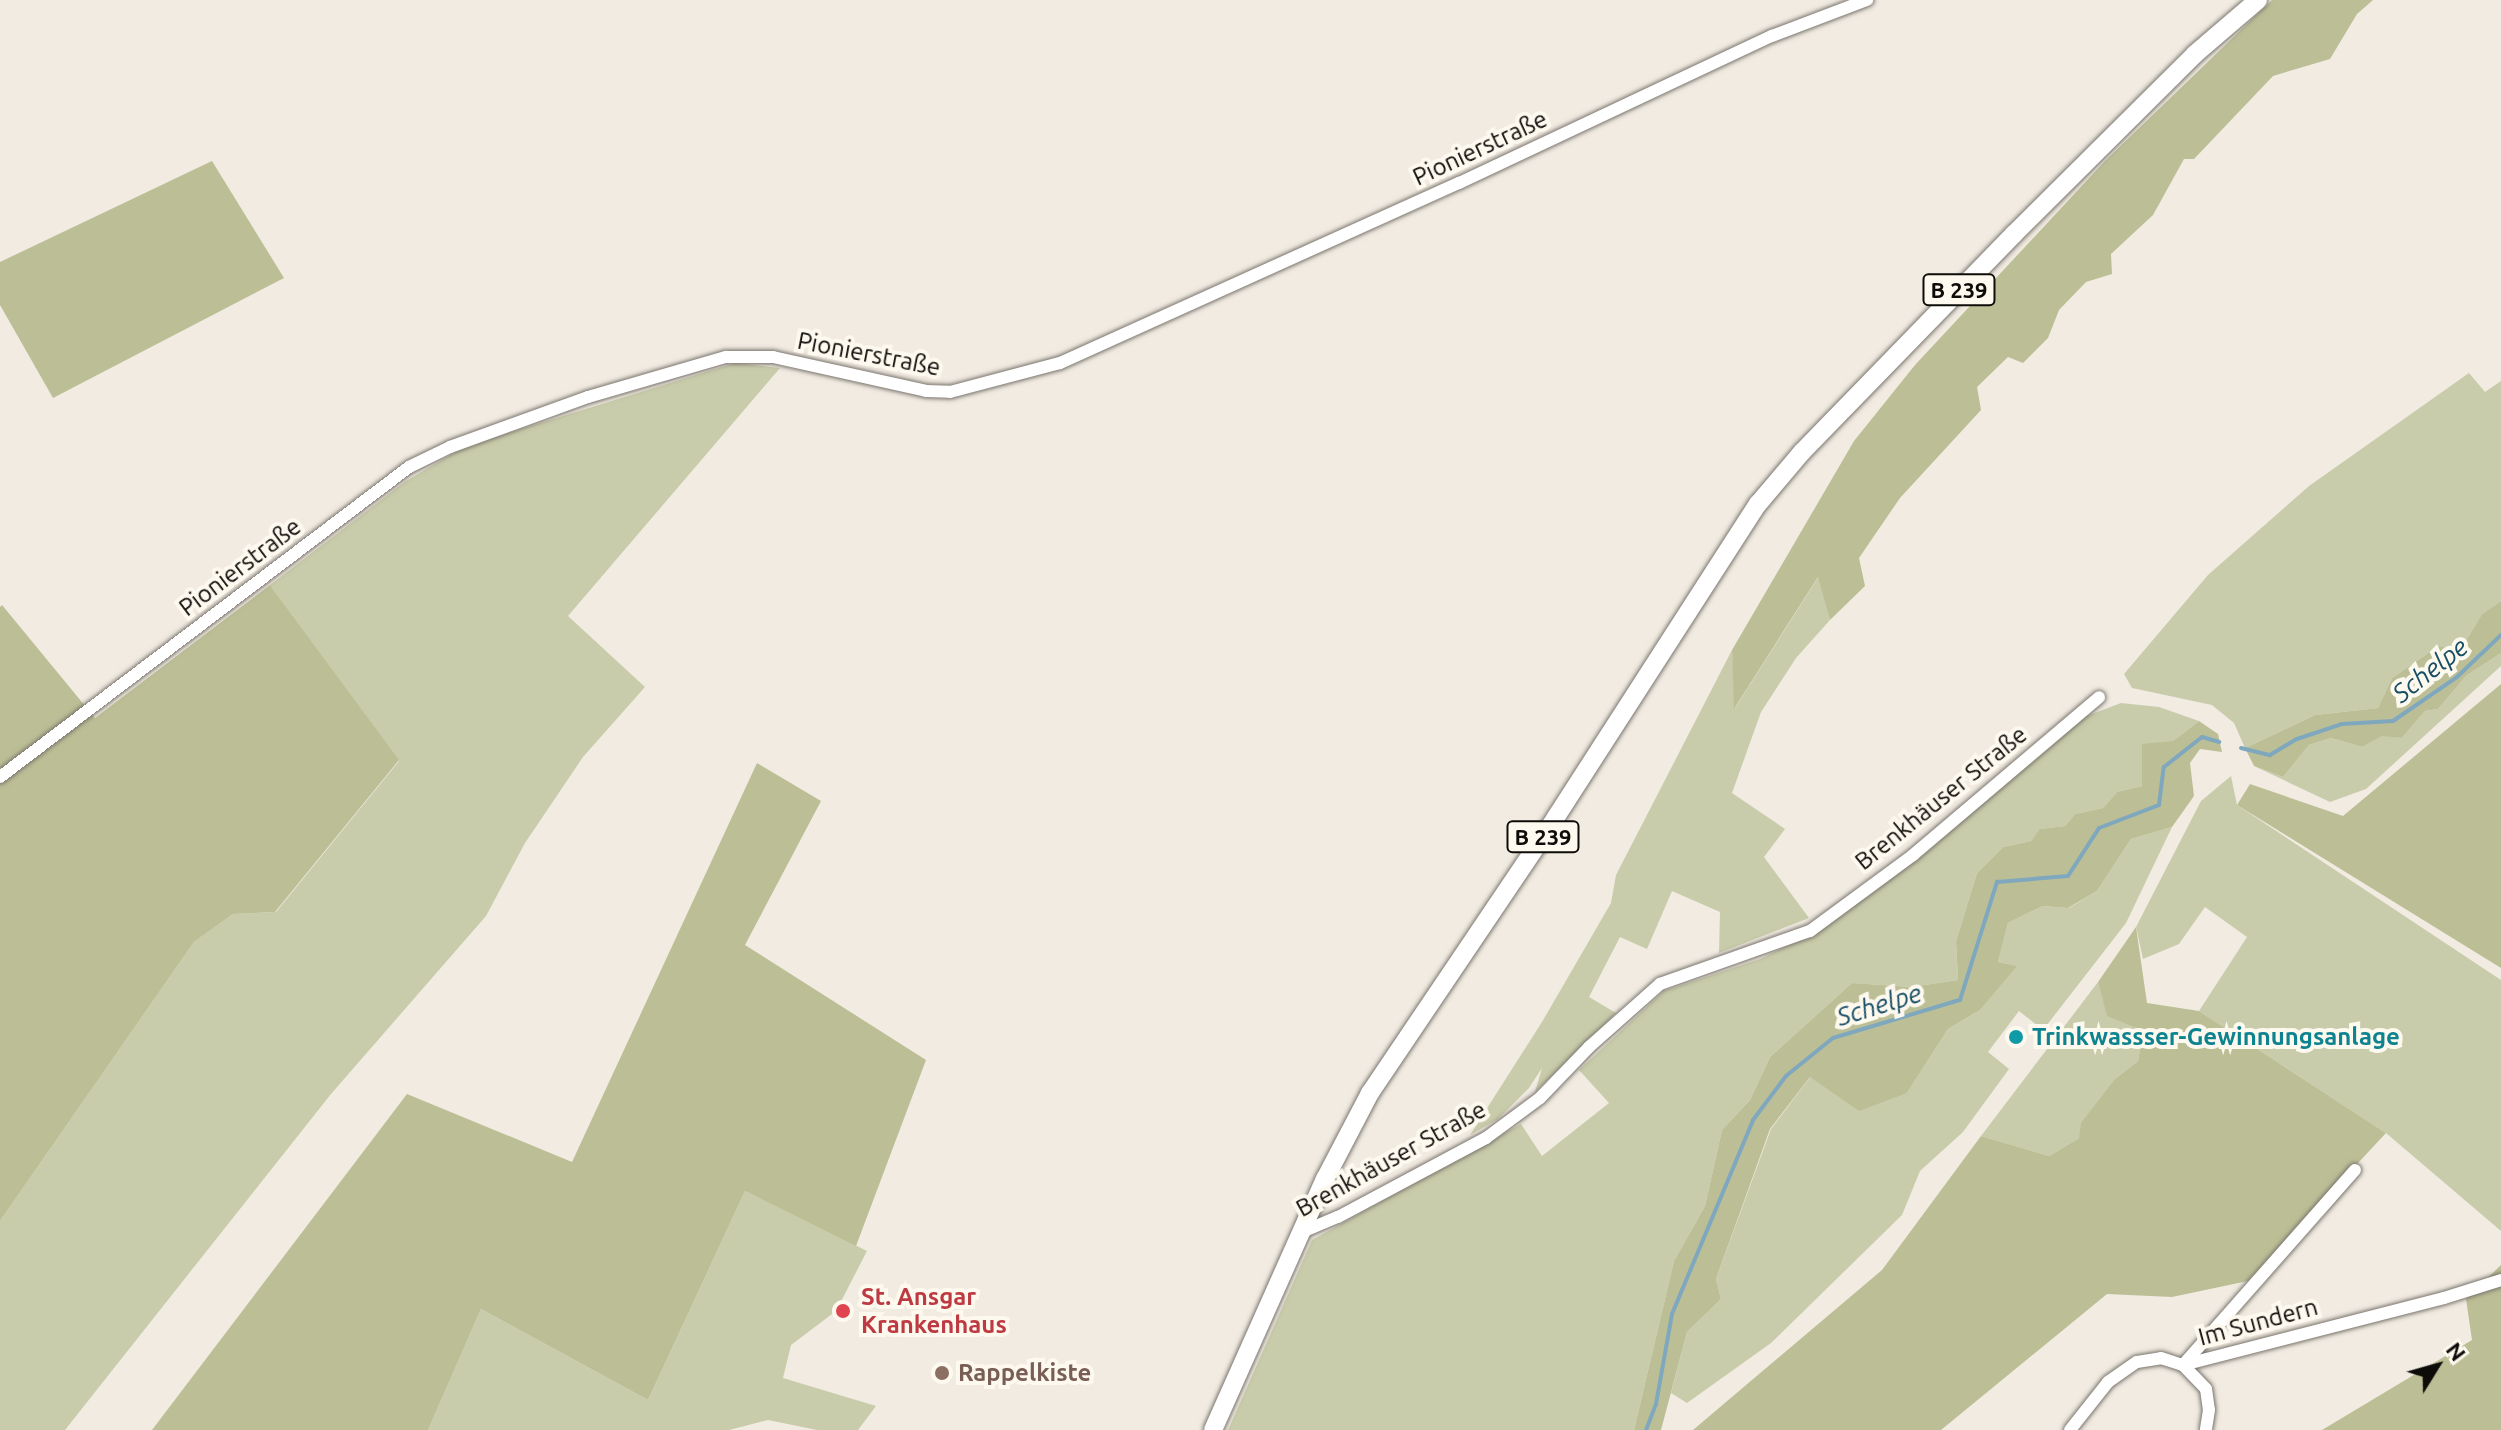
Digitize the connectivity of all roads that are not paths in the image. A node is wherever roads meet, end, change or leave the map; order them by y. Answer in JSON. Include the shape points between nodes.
{"nodes":[{"id":1,"x":1867,"y":0,"type":"edge"},
{"id":2,"x":2258,"y":0,"type":"edge"},
{"id":3,"x":2099,"y":697,"type":"dead end"},
{"id":4,"x":0,"y":777,"type":"edge"},
{"id":5,"x":2355,"y":1170,"type":"dead end"},
{"id":6,"x":1302,"y":1232,"type":"junction"},
{"id":7,"x":2501,"y":1280,"type":"edge"},
{"id":8,"x":2183,"y":1365,"type":"junction"},
{"id":9,"x":1213,"y":1430,"type":"edge"},
{"id":10,"x":2070,"y":1430,"type":"edge"},
{"id":11,"x":2206,"y":1430,"type":"edge"}],
"edges":[{"from":1,"to":4,"type":"street","name":"Pionierstraße","via":[[1772,36],[1060,363],[950,392],[773,357],[726,357],[588,397],[462,442],[409,467]]},
{"from":2,"to":6,"type":"main road","number":"B 239","via":[[2195,54],[2025,223],[1772,485],[1370,1093]]},
{"from":3,"to":6,"type":"street","name":"Brenkhäuser Straße","via":[[1913,855],[1810,931],[1660,984],[1540,1098],[1486,1138]]},
{"from":5,"to":8,"type":"street","name":"Im Sundern"},
{"from":6,"to":9,"type":"main road","name":"Brenkhäuser Straße","number":"B 239"},
{"from":7,"to":8,"type":"street","name":"Im Sundern"},
{"from":8,"to":10,"type":"street","via":[[2161,1358],[2137,1362],[2108,1382]]},
{"from":8,"to":11,"type":"street","via":[[2206,1389]]}]}
